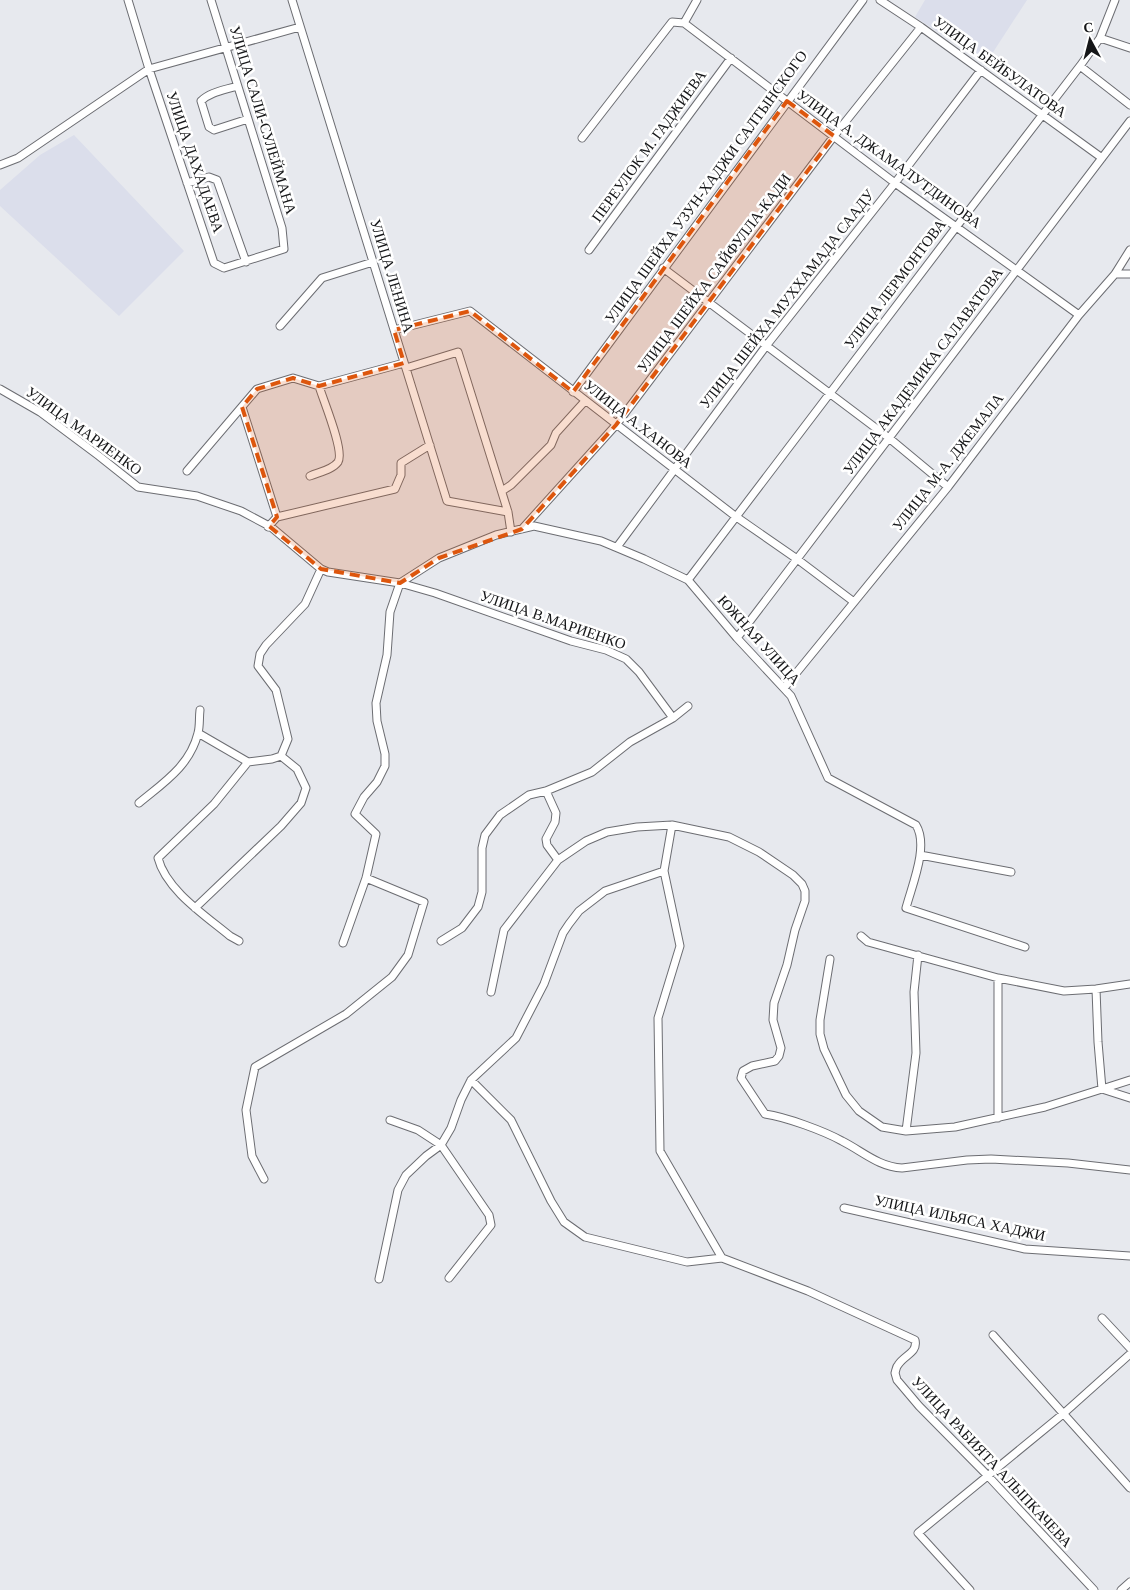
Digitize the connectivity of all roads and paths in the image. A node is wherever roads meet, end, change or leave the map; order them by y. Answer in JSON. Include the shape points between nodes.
{"nodes":[{"id":1,"x":128,"y":0,"type":"edge"},
{"id":2,"x":211,"y":0,"type":"edge"},
{"id":3,"x":292,"y":0,"type":"edge"},
{"id":4,"x":697,"y":0,"type":"edge"},
{"id":5,"x":862,"y":0,"type":"edge"},
{"id":6,"x":880,"y":0,"type":"edge"},
{"id":7,"x":1115,"y":0,"type":"edge"},
{"id":8,"x":684,"y":22,"type":"junction"},
{"id":9,"x":300,"y":27,"type":"junction"},
{"id":10,"x":921,"y":27,"type":"junction"},
{"id":11,"x":1100,"y":38,"type":"junction"},
{"id":12,"x":225,"y":48,"type":"junction"},
{"id":13,"x":1130,"y":48,"type":"edge"},
{"id":14,"x":730,"y":58,"type":"junction"},
{"id":15,"x":1080,"y":66,"type":"junction"},
{"id":16,"x":149,"y":69,"type":"junction"},
{"id":17,"x":981,"y":70,"type":"junction"},
{"id":18,"x":237,"y":86,"type":"junction"},
{"id":19,"x":787,"y":101,"type":"junction"},
{"id":20,"x":1130,"y":105,"type":"edge"},
{"id":21,"x":1043,"y":115,"type":"junction"},
{"id":22,"x":248,"y":119,"type":"junction"},
{"id":23,"x":1130,"y":121,"type":"edge"},
{"id":24,"x":834,"y":136,"type":"junction"},
{"id":25,"x":582,"y":138,"type":"dead end"},
{"id":26,"x":1102,"y":158,"type":"junction"},
{"id":27,"x":0,"y":165,"type":"edge"},
{"id":28,"x":895,"y":182,"type":"junction"},
{"id":29,"x":188,"y":183,"type":"junction"},
{"id":30,"x":957,"y":226,"type":"junction"},
{"id":31,"x":284,"y":249,"type":"joint"},
{"id":32,"x":589,"y":250,"type":"dead end"},
{"id":33,"x":1130,"y":250,"type":"edge"},
{"id":34,"x":246,"y":262,"type":"junction"},
{"id":35,"x":373,"y":262,"type":"junction"},
{"id":36,"x":663,"y":268,"type":"junction"},
{"id":37,"x":1017,"y":270,"type":"junction"},
{"id":38,"x":1115,"y":274,"type":"junction"},
{"id":39,"x":1130,"y":274,"type":"edge"},
{"id":40,"x":709,"y":302,"type":"junction"},
{"id":41,"x":1079,"y":315,"type":"junction"},
{"id":42,"x":280,"y":326,"type":"dead end"},
{"id":43,"x":394,"y":330,"type":"junction"},
{"id":44,"x":766,"y":346,"type":"junction"},
{"id":45,"x":405,"y":366,"type":"junction"},
{"id":46,"x":319,"y":386,"type":"junction"},
{"id":47,"x":0,"y":389,"type":"edge"},
{"id":48,"x":573,"y":392,"type":"junction"},
{"id":49,"x":829,"y":393,"type":"junction"},
{"id":50,"x":585,"y":401,"type":"junction"},
{"id":51,"x":242,"y":407,"type":"junction"},
{"id":52,"x":616,"y":425,"type":"junction"},
{"id":53,"x":889,"y":438,"type":"junction"},
{"id":54,"x":430,"y":445,"type":"junction"},
{"id":55,"x":674,"y":469,"type":"junction"},
{"id":56,"x":187,"y":471,"type":"dead end"},
{"id":57,"x":310,"y":476,"type":"dead end"},
{"id":58,"x":948,"y":487,"type":"junction"},
{"id":59,"x":502,"y":491,"type":"junction"},
{"id":60,"x":508,"y":512,"type":"junction"},
{"id":61,"x":736,"y":516,"type":"junction"},
{"id":62,"x":277,"y":517,"type":"junction"},
{"id":63,"x":268,"y":526,"type":"junction"},
{"id":64,"x":522,"y":529,"type":"junction"},
{"id":65,"x":511,"y":532,"type":"junction"},
{"id":66,"x":617,"y":547,"type":"junction"},
{"id":67,"x":797,"y":559,"type":"junction"},
{"id":68,"x":321,"y":569,"type":"junction"},
{"id":69,"x":688,"y":580,"type":"junction"},
{"id":70,"x":400,"y":583,"type":"junction"},
{"id":71,"x":854,"y":602,"type":"junction"},
{"id":72,"x":737,"y":638,"type":"junction"},
{"id":73,"x":784,"y":688,"type":"junction"},
{"id":74,"x":688,"y":706,"type":"dead end"},
{"id":75,"x":200,"y":710,"type":"dead end"},
{"id":76,"x":673,"y":718,"type":"junction"},
{"id":77,"x":198,"y":733,"type":"junction"},
{"id":78,"x":282,"y":756,"type":"junction"},
{"id":79,"x":248,"y":762,"type":"junction"},
{"id":80,"x":546,"y":791,"type":"junction"},
{"id":81,"x":139,"y":803,"type":"dead end"},
{"id":82,"x":672,"y":825,"type":"junction"},
{"id":83,"x":920,"y":854,"type":"junction"},
{"id":84,"x":558,"y":860,"type":"junction"},
{"id":85,"x":664,"y":871,"type":"junction"},
{"id":86,"x":1011,"y":872,"type":"dead end"},
{"id":87,"x":366,"y":878,"type":"junction"},
{"id":88,"x":195,"y":908,"type":"junction"},
{"id":89,"x":861,"y":936,"type":"dead end"},
{"id":90,"x":239,"y":941,"type":"dead end"},
{"id":91,"x":441,"y":941,"type":"dead end"},
{"id":92,"x":343,"y":943,"type":"dead end"},
{"id":93,"x":1025,"y":947,"type":"dead end"},
{"id":94,"x":918,"y":955,"type":"junction"},
{"id":95,"x":830,"y":959,"type":"dead end"},
{"id":96,"x":998,"y":978,"type":"junction"},
{"id":97,"x":1130,"y":984,"type":"edge"},
{"id":98,"x":1096,"y":990,"type":"junction"},
{"id":99,"x":491,"y":992,"type":"dead end"},
{"id":100,"x":471,"y":1080,"type":"junction"},
{"id":101,"x":1130,"y":1080,"type":"edge"},
{"id":102,"x":1102,"y":1089,"type":"junction"},
{"id":103,"x":1130,"y":1098,"type":"edge"},
{"id":104,"x":998,"y":1118,"type":"junction"},
{"id":105,"x":390,"y":1120,"type":"dead end"},
{"id":106,"x":906,"y":1131,"type":"junction"},
{"id":107,"x":441,"y":1145,"type":"junction"},
{"id":108,"x":1130,"y":1170,"type":"edge"},
{"id":109,"x":264,"y":1179,"type":"dead end"},
{"id":110,"x":844,"y":1208,"type":"dead end"},
{"id":111,"x":1130,"y":1256,"type":"edge"},
{"id":112,"x":722,"y":1258,"type":"junction"},
{"id":113,"x":448,"y":1278,"type":"dead end"},
{"id":114,"x":379,"y":1279,"type":"dead end"},
{"id":115,"x":1102,"y":1318,"type":"dead end"},
{"id":116,"x":994,"y":1335,"type":"dead end"},
{"id":117,"x":1130,"y":1348,"type":"edge"},
{"id":118,"x":1130,"y":1354,"type":"edge"},
{"id":119,"x":1063,"y":1414,"type":"junction"},
{"id":120,"x":988,"y":1476,"type":"junction"},
{"id":121,"x":1130,"y":1488,"type":"edge"},
{"id":122,"x":1130,"y":1582,"type":"edge"},
{"id":123,"x":970,"y":1590,"type":"edge"},
{"id":124,"x":1094,"y":1590,"type":"edge"},
{"id":125,"x":1121,"y":1590,"type":"edge"}],
"edges":[{"from":1,"to":16,"type":"street","name":"УЛИЦА ДАХАДАЕВА"},
{"from":2,"to":12,"type":"street","name":"УЛИЦА САЛИ-СУЛЕЙМАНА"},
{"from":3,"to":9,"type":"street","name":"УЛИЦА ЛЕНИНА"},
{"from":4,"to":8,"type":"street"},
{"from":5,"to":19,"type":"street","name":"УЛИЦА ШЕЙХА УЗУН-ХАДЖИ САЛТЫНСКОГО"},
{"from":6,"to":10,"type":"street","name":"УЛИЦА БЕЙБУЛАТОВА"},
{"from":7,"to":11,"type":"street","name":"УЛИЦА ЛЕРМОНТОВА"},
{"from":8,"to":14,"type":"street","name":"УЛИЦА А. ДЖАМАЛУТДИНОВА"},
{"from":8,"to":25,"type":"street","via":[[672,22]]},
{"from":9,"to":12,"type":"street"},
{"from":9,"to":35,"type":"street","name":"УЛИЦА ЛЕНИНА"},
{"from":10,"to":17,"type":"street","name":"УЛИЦА БЕЙБУЛАТОВА"},
{"from":10,"to":24,"type":"street","name":"УЛИЦА ШЕЙХА САЙФУЛЛА-КАДИ"},
{"from":11,"to":13,"type":"street"},
{"from":11,"to":15,"type":"street","name":"УЛИЦА ЛЕРМОНТОВА"},
{"from":12,"to":16,"type":"street"},
{"from":12,"to":18,"type":"street","name":"УЛИЦА САЛИ-СУЛЕЙМАНА"},
{"from":14,"to":19,"type":"street","name":"УЛИЦА А. ДЖАМАЛУТДИНОВА"},
{"from":14,"to":32,"type":"street","name":"ПЕРЕУЛОК М. ГАДЖИЕВА"},
{"from":15,"to":20,"type":"street"},
{"from":15,"to":21,"type":"street","name":"УЛИЦА ЛЕРМОНТОВА"},
{"from":16,"to":27,"type":"street","via":[[18,158]]},
{"from":16,"to":29,"type":"street","name":"УЛИЦА ДАХАДАЕВА"},
{"from":17,"to":21,"type":"street","name":"УЛИЦА БЕЙБУЛАТОВА"},
{"from":17,"to":28,"type":"street","name":"УЛИЦА ШЕЙХА МУХХАМАДА СААДУ"},
{"from":18,"to":22,"type":"street","name":"УЛИЦА САЛИ-СУЛЕЙМАНА"},
{"from":18,"to":22,"type":"street","via":[[216,92],[201,101],[209,127],[214,130]]},
{"from":19,"to":24,"type":"street","name":"УЛИЦА А. ДЖАМАЛУТДИНОВА"},
{"from":19,"to":36,"type":"street","name":"УЛИЦА ШЕЙХА УЗУН-ХАДЖИ САЛТЫНСКОГО"},
{"from":21,"to":26,"type":"street","name":"УЛИЦА БЕЙБУЛАТОВА"},
{"from":21,"to":30,"type":"street","name":"УЛИЦА ЛЕРМОНТОВА"},
{"from":22,"to":31,"type":"street","name":"УЛИЦА САЛИ-СУЛЕЙМАНА","via":[[282,228]]},
{"from":23,"to":26,"type":"street","name":"УЛИЦА АКАДЕМИКА САЛАВАТОВА"},
{"from":24,"to":28,"type":"street","name":"УЛИЦА А. ДЖАМАЛУТДИНОВА"},
{"from":24,"to":40,"type":"street","name":"УЛИЦА ШЕЙХА САЙФУЛЛА-КАДИ"},
{"from":26,"to":37,"type":"street","name":"УЛИЦА АКАДЕМИКА САЛАВАТОВА"},
{"from":28,"to":30,"type":"street","name":"УЛИЦА А. ДЖАМАЛУТДИНОВА"},
{"from":28,"to":44,"type":"street","name":"УЛИЦА ШЕЙХА МУХХАМАДА СААДУ"},
{"from":29,"to":34,"type":"street","via":[[209,178],[217,180]]},
{"from":29,"to":34,"type":"street","name":"УЛИЦА ДАХАДАЕВА","via":[[214,263],[224,268]]},
{"from":30,"to":37,"type":"street","name":"УЛИЦА А. ДЖАМАЛУТДИНОВА"},
{"from":30,"to":49,"type":"street","name":"УЛИЦА ЛЕРМОНТОВА"},
{"from":31,"to":34,"type":"street","name":"УЛИЦА ДАХАДАЕВА"},
{"from":33,"to":38,"type":"street","name":"УЛИЦА М-А. ДЖЕМАЛА"},
{"from":35,"to":42,"type":"street","via":[[322,278]]},
{"from":35,"to":43,"type":"street","name":"УЛИЦА ЛЕНИНА"},
{"from":36,"to":40,"type":"street"},
{"from":36,"to":48,"type":"street","name":"УЛИЦА ШЕЙХА УЗУН-ХАДЖИ САЛТЫНСКОГО"},
{"from":37,"to":41,"type":"street","name":"УЛИЦА А. ДЖАМАЛУТДИНОВА"},
{"from":37,"to":53,"type":"street","name":"УЛИЦА АКАДЕМИКА САЛАВАТОВА"},
{"from":38,"to":39,"type":"street"},
{"from":38,"to":41,"type":"street","name":"УЛИЦА М-А. ДЖЕМАЛА"},
{"from":40,"to":44,"type":"street"},
{"from":40,"to":52,"type":"street","name":"УЛИЦА ШЕЙХА САЙФУЛЛА-КАДИ"},
{"from":41,"to":58,"type":"street","name":"УЛИЦА М-А. ДЖЕМАЛА"},
{"from":43,"to":45,"type":"street","name":"УЛИЦА ЛЕНИНА"},
{"from":43,"to":48,"type":"street","name":"УЛИЦА А.ХАНОВА","via":[[470,312]]},
{"from":44,"to":49,"type":"street"},
{"from":44,"to":55,"type":"street","name":"УЛИЦА ШЕЙХА МУХХАМАДА СААДУ"},
{"from":45,"to":46,"type":"street"},
{"from":45,"to":54,"type":"street","name":"УЛИЦА ЛЕНИНА"},
{"from":45,"to":59,"type":"street","via":[[458,352]]},
{"from":46,"to":51,"type":"street","via":[[293,378],[257,388]]},
{"from":46,"to":57,"type":"street","via":[[340,457],[332,467]]},
{"from":47,"to":63,"type":"street","name":"УЛИЦА МАРИЕНКО","via":[[40,412],[138,487],[197,496],[242,510]]},
{"from":48,"to":50,"type":"street","name":"УЛИЦА А.ХАНОВА"},
{"from":49,"to":53,"type":"street"},
{"from":49,"to":61,"type":"street","name":"УЛИЦА ЛЕРМОНТОВА"},
{"from":50,"to":52,"type":"street","name":"УЛИЦА А.ХАНОВА"},
{"from":50,"to":59,"type":"street","via":[[556,434],[551,445]]},
{"from":51,"to":56,"type":"street"},
{"from":51,"to":62,"type":"street"},
{"from":52,"to":55,"type":"street","name":"УЛИЦА А.ХАНОВА"},
{"from":52,"to":64,"type":"street","name":"УЛИЦА ШЕЙХА САЙФУЛЛА-КАДИ"},
{"from":53,"to":58,"type":"street"},
{"from":53,"to":67,"type":"street","name":"УЛИЦА АКАДЕМИКА САЛАВАТОВА"},
{"from":54,"to":60,"type":"street","name":"УЛИЦА ЛЕНИНА","via":[[447,501]]},
{"from":54,"to":62,"type":"street","via":[[402,463],[395,489]]},
{"from":55,"to":61,"type":"street","name":"УЛИЦА А.ХАНОВА"},
{"from":55,"to":66,"type":"street","name":"УЛИЦА ШЕЙХА МУХХАМАДА СААДУ"},
{"from":58,"to":71,"type":"street","name":"УЛИЦА М-А. ДЖЕМАЛА"},
{"from":59,"to":60,"type":"street"},
{"from":60,"to":65,"type":"street"},
{"from":61,"to":67,"type":"street","name":"УЛИЦА А.ХАНОВА"},
{"from":61,"to":69,"type":"street","name":"УЛИЦА ЛЕРМОНТОВА"},
{"from":62,"to":63,"type":"street"},
{"from":63,"to":68,"type":"street","name":"УЛИЦА МАРИЕНКО"},
{"from":64,"to":65,"type":"street","name":"ЮЖНАЯ УЛИЦА"},
{"from":64,"to":66,"type":"street","name":"ЮЖНАЯ УЛИЦА","via":[[534,526]]},
{"from":65,"to":70,"type":"street","name":"ЮЖНАЯ УЛИЦА","via":[[440,558]]},
{"from":66,"to":69,"type":"street","name":"ЮЖНАЯ УЛИЦА"},
{"from":67,"to":71,"type":"street","name":"УЛИЦА А.ХАНОВА"},
{"from":67,"to":72,"type":"street","name":"УЛИЦА АКАДЕМИКА САЛАВАТОВА"},
{"from":68,"to":70,"type":"street","name":"УЛИЦА МАРИЕНКО"},
{"from":68,"to":78,"type":"street","via":[[306,604],[260,654],[258,666],[276,690],[288,739]]},
{"from":69,"to":72,"type":"street","name":"ЮЖНАЯ УЛИЦА"},
{"from":70,"to":76,"type":"street","name":"УЛИЦА В.МАРИЕНКО","via":[[626,659]]},
{"from":70,"to":87,"type":"street","via":[[390,612],[387,654],[376,702],[385,766],[355,814],[376,834]]},
{"from":71,"to":73,"type":"street","name":"УЛИЦА М-А. ДЖЕМАЛА"},
{"from":72,"to":73,"type":"street","name":"ЮЖНАЯ УЛИЦА"},
{"from":73,"to":83,"type":"street","name":"ЮЖНАЯ УЛИЦА","via":[[792,696],[828,778],[916,825],[920,832]]},
{"from":74,"to":76,"type":"street"},
{"from":75,"to":77,"type":"street"},
{"from":76,"to":80,"type":"street","via":[[630,742],[592,772]]},
{"from":77,"to":79,"type":"street"},
{"from":77,"to":81,"type":"street","via":[[187,760]]},
{"from":78,"to":79,"type":"street"},
{"from":78,"to":88,"type":"street","via":[[297,769],[306,788],[301,802],[281,826]]},
{"from":79,"to":88,"type":"street","via":[[214,804],[158,858],[181,896]]},
{"from":80,"to":84,"type":"street","via":[[556,813],[546,839]]},
{"from":80,"to":91,"type":"street","via":[[529,795],[490,826],[482,848],[482,892],[478,907],[462,928]]},
{"from":82,"to":84,"type":"street","via":[[607,832],[586,841]]},
{"from":82,"to":85,"type":"street"},
{"from":82,"to":108,"type":"street","via":[[743,843],[793,875],[805,891],[805,901],[774,1003],[773,1020],[781,1048],[779,1056],[775,1061],[743,1071],[742,1078],[765,1114],[841,1140],[891,1168],[991,1158]]},
{"from":83,"to":86,"type":"street"},
{"from":83,"to":93,"type":"street","name":"ЮЖНАЯ УЛИЦА","via":[[906,908]]},
{"from":84,"to":99,"type":"street","via":[[504,930]]},
{"from":85,"to":100,"type":"street","via":[[605,891],[579,911],[563,933],[544,984],[516,1038]]},
{"from":85,"to":112,"type":"street","via":[[680,946],[658,1018],[660,1151]]},
{"from":87,"to":92,"type":"street"},
{"from":87,"to":109,"type":"street","via":[[424,902],[408,955],[392,977],[346,1014],[255,1067],[246,1110],[252,1156]]},
{"from":88,"to":90,"type":"street"},
{"from":89,"to":94,"type":"street","via":[[868,942]]},
{"from":94,"to":96,"type":"street"},
{"from":94,"to":106,"type":"street","via":[[914,992],[916,1053]]},
{"from":95,"to":106,"type":"street","via":[[820,1020],[824,1049],[846,1095],[859,1111],[882,1127]]},
{"from":96,"to":98,"type":"street","via":[[1064,991]]},
{"from":96,"to":104,"type":"street"},
{"from":97,"to":98,"type":"street"},
{"from":98,"to":102,"type":"street"},
{"from":100,"to":107,"type":"street"},
{"from":100,"to":112,"type":"street","via":[[511,1120],[551,1202],[564,1222],[585,1237],[686,1262]]},
{"from":101,"to":102,"type":"street"},
{"from":102,"to":103,"type":"street"},
{"from":102,"to":104,"type":"street"},
{"from":104,"to":106,"type":"street","via":[[955,1127]]},
{"from":105,"to":107,"type":"street","via":[[418,1130]]},
{"from":107,"to":113,"type":"street","via":[[485,1209],[491,1225]]},
{"from":107,"to":114,"type":"street","via":[[406,1175],[398,1190]]},
{"from":110,"to":111,"type":"street","name":"УЛИЦА ИЛЬЯСА ХАДЖИ","via":[[1025,1249]]},
{"from":112,"to":120,"type":"street","name":"УЛИЦА РАБИЯТА АЛЫПКАЧЕВА","via":[[808,1291],[915,1340],[914,1350],[894,1372],[897,1380]]},
{"from":115,"to":117,"type":"street"},
{"from":116,"to":119,"type":"street"},
{"from":118,"to":119,"type":"street"},
{"from":119,"to":120,"type":"street"},
{"from":119,"to":121,"type":"street"},
{"from":120,"to":123,"type":"street","via":[[918,1533]]},
{"from":120,"to":124,"type":"street","name":"УЛИЦА РАБИЯТА АЛЫПКАЧЕВА"},
{"from":122,"to":125,"type":"street"}]}
